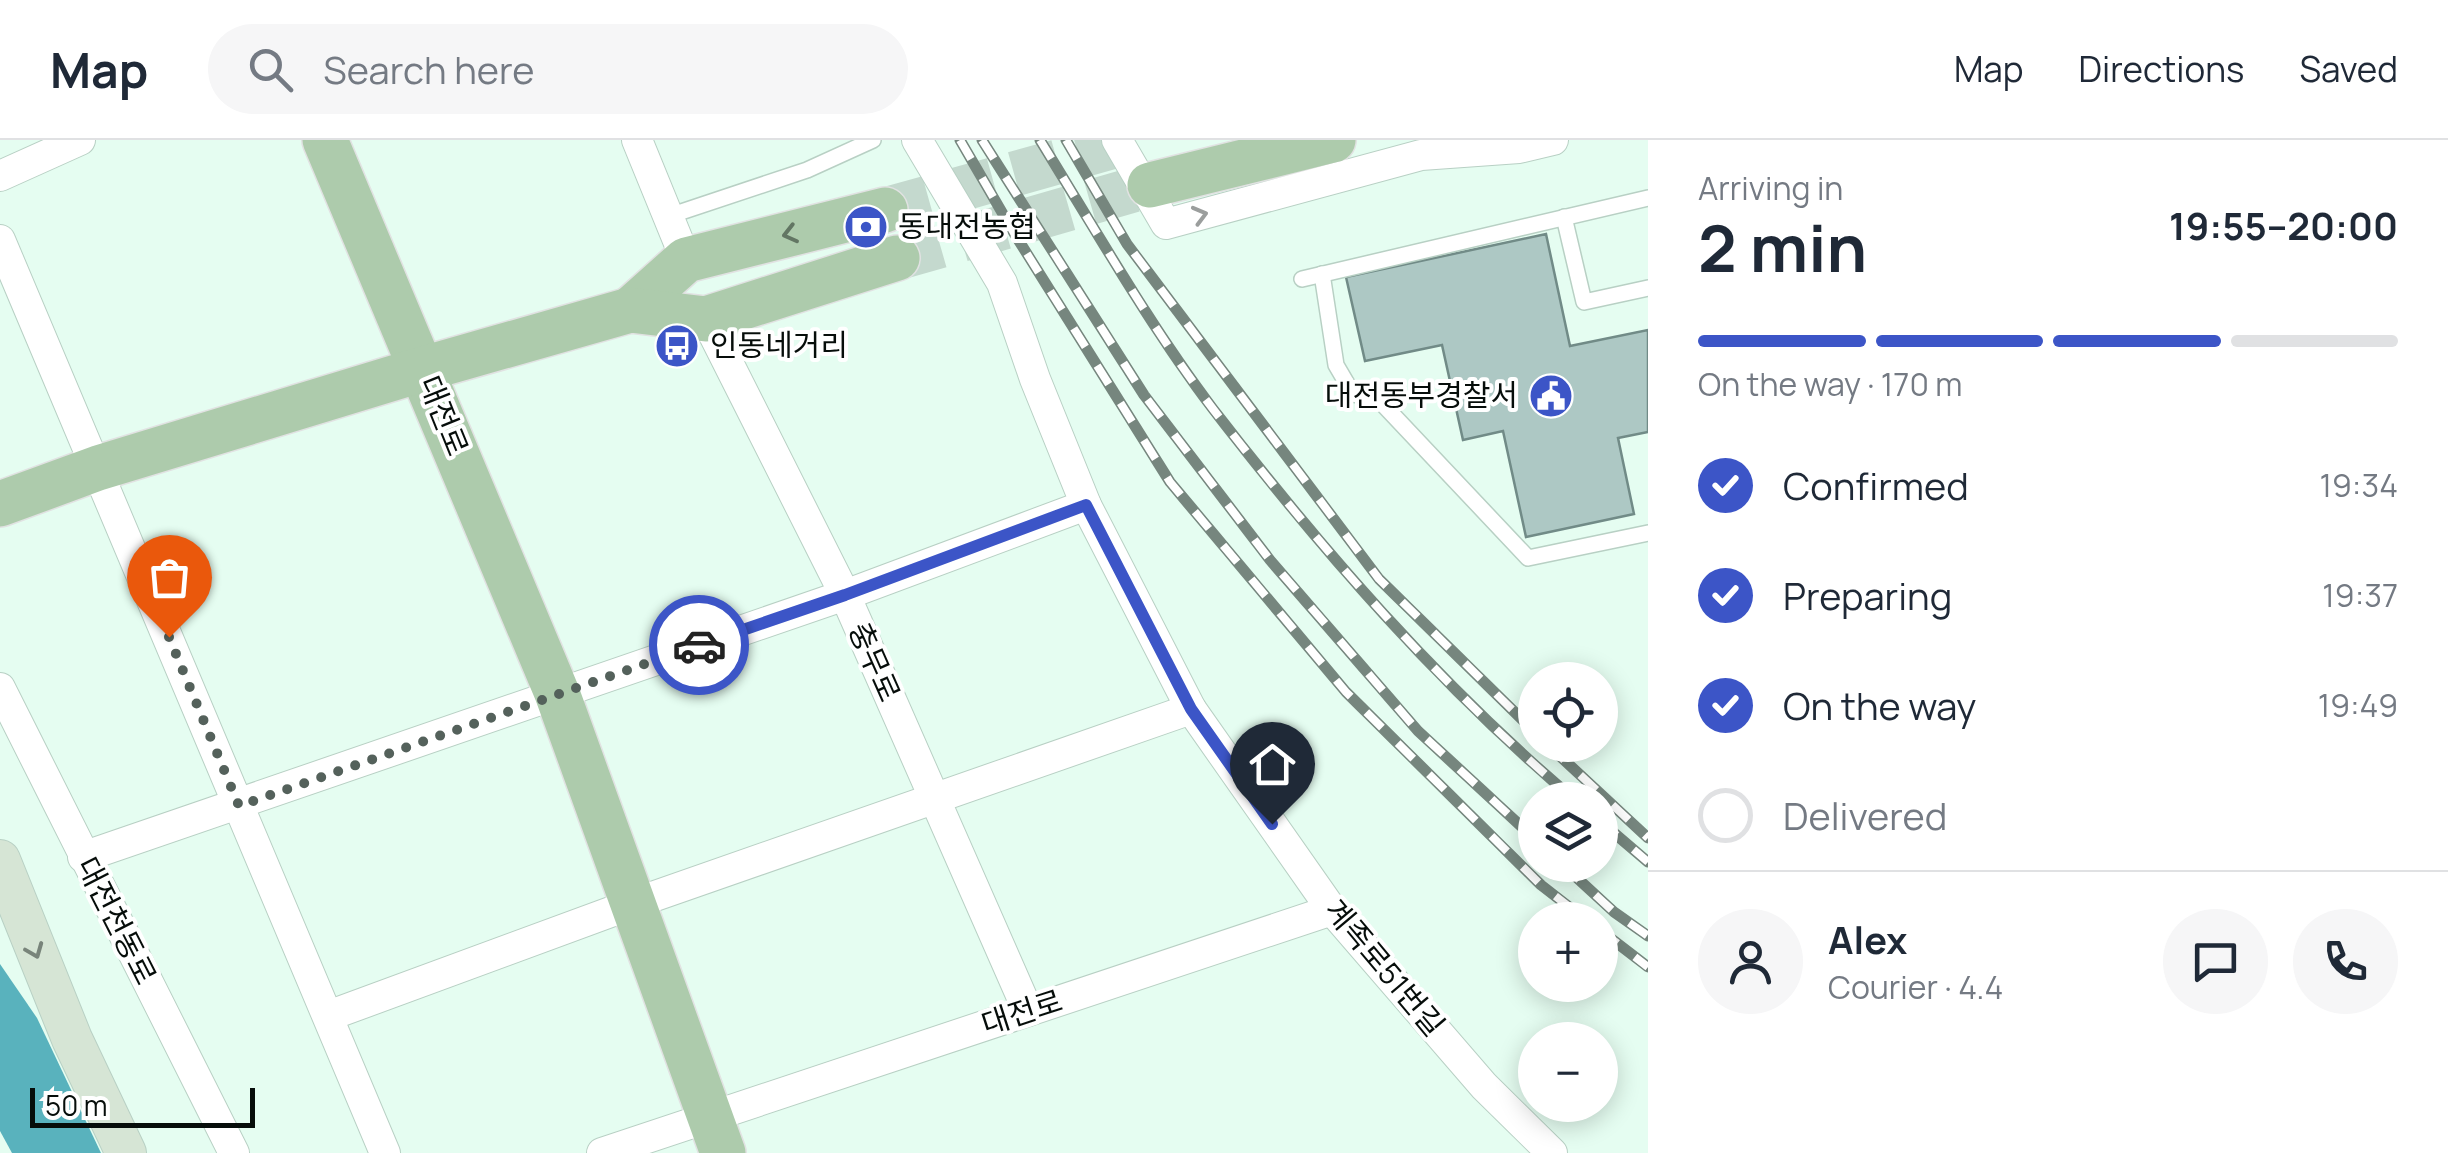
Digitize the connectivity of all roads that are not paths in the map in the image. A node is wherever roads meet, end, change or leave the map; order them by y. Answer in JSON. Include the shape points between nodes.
{"nodes":[{"id":1,"x":80,"y":140,"type":"edge"},
{"id":2,"x":326,"y":140,"type":"edge"},
{"id":3,"x":637,"y":140,"type":"edge"},
{"id":4,"x":872,"y":140,"type":"edge"},
{"id":5,"x":917,"y":140,"type":"edge"},
{"id":6,"x":1117,"y":140,"type":"edge"},
{"id":7,"x":1333,"y":140,"type":"edge"},
{"id":8,"x":1553,"y":140,"type":"edge"},
{"id":9,"x":0,"y":176,"type":"edge"},
{"id":10,"x":1150,"y":185,"type":"tunnel mouth"},
{"id":11,"x":1648,"y":198,"type":"edge"},
{"id":12,"x":884,"y":210,"type":"tunnel mouth"},
{"id":13,"x":670,"y":216,"type":"junction"},
{"id":14,"x":1564,"y":218,"type":"junction"},
{"id":15,"x":0,"y":240,"type":"edge"},
{"id":16,"x":897,"y":258,"type":"tunnel mouth"},
{"id":17,"x":686,"y":260,"type":"junction"},
{"id":18,"x":1322,"y":274,"type":"junction"},
{"id":19,"x":1302,"y":279,"type":"dead end"},
{"id":20,"x":1648,"y":288,"type":"edge"},
{"id":21,"x":630,"y":310,"type":"junction"},
{"id":22,"x":706,"y":318,"type":"junction"},
{"id":23,"x":424,"y":369,"type":"junction"},
{"id":24,"x":98,"y":468,"type":"junction"},
{"id":25,"x":0,"y":504,"type":"edge"},
{"id":26,"x":1086,"y":505,"type":"junction"},
{"id":27,"x":1648,"y":533,"type":"edge"},
{"id":28,"x":845,"y":595,"type":"junction"},
{"id":29,"x":0,"y":688,"type":"edge"},
{"id":30,"x":557,"y":693,"type":"junction"},
{"id":31,"x":1191,"y":709,"type":"junction"},
{"id":32,"x":934,"y":800,"type":"junction"},
{"id":33,"x":239,"y":806,"type":"junction"},
{"id":34,"x":83,"y":857,"type":"junction"},
{"id":35,"x":0,"y":860,"type":"edge"},
{"id":36,"x":635,"y":903,"type":"junction"},
{"id":37,"x":1332,"y":910,"type":"junction"},
{"id":38,"x":1028,"y":1012,"type":"junction"},
{"id":39,"x":328,"y":1016,"type":"junction"},
{"id":40,"x":717,"y":1135,"type":"edge"},
{"id":41,"x":126,"y":1153,"type":"edge"},
{"id":42,"x":234,"y":1153,"type":"edge"},
{"id":43,"x":385,"y":1153,"type":"edge"},
{"id":44,"x":602,"y":1153,"type":"edge"},
{"id":45,"x":1552,"y":1153,"type":"edge"}],
"edges":[{"from":1,"to":9,"type":"street"},
{"from":2,"to":23,"type":"main road","name":"대전로"},
{"from":3,"to":13,"type":"street"},
{"from":4,"to":13,"type":"lane","via":[[807,170]]},
{"from":5,"to":26,"type":"street","name":"계족로51번길","via":[[1002,283]]},
{"from":6,"to":8,"type":"street","one_way":true,"via":[[1166,224],[1421,155]]},
{"from":7,"to":10,"type":"main road"},
{"from":11,"to":14,"type":"lane"},
{"from":12,"to":17,"type":"main road","one_way":true},
{"from":13,"to":17,"type":"street"},
{"from":14,"to":18,"type":"lane"},
{"from":14,"to":20,"type":"lane","via":[[1584,302]]},
{"from":15,"to":24,"type":"street"},
{"from":16,"to":22,"type":"main road"},
{"from":17,"to":21,"type":"main road"},
{"from":18,"to":19,"type":"lane"},
{"from":18,"to":27,"type":"lane","via":[[1336,365],[1354,394],[1377,398],[1528,558]]},
{"from":21,"to":22,"type":"main road"},
{"from":21,"to":23,"type":"main road"},
{"from":22,"to":28,"type":"street","name":"충무로"},
{"from":23,"to":24,"type":"main road"},
{"from":23,"to":30,"type":"main road","name":"대전로"},
{"from":24,"to":25,"type":"main road"},
{"from":24,"to":33,"type":"street"},
{"from":26,"to":28,"type":"street"},
{"from":26,"to":31,"type":"street","name":"계족로51번길"},
{"from":28,"to":30,"type":"street"},
{"from":28,"to":32,"type":"street","name":"충무로"},
{"from":29,"to":34,"type":"street","name":"대전천동로"},
{"from":30,"to":33,"type":"street"},
{"from":30,"to":36,"type":"main road","name":"대전로"},
{"from":31,"to":32,"type":"street"},
{"from":31,"to":37,"type":"street","name":"계족로51번길"},
{"from":32,"to":36,"type":"street"},
{"from":32,"to":38,"type":"street","name":"충무로"},
{"from":33,"to":34,"type":"street"},
{"from":33,"to":39,"type":"street"},
{"from":34,"to":42,"type":"street","name":"대전천동로"},
{"from":35,"to":41,"type":"main road","one_way":true},
{"from":36,"to":39,"type":"street"},
{"from":36,"to":40,"type":"main road","name":"대전로"},
{"from":37,"to":38,"type":"street","name":"대전로"},
{"from":37,"to":45,"type":"street","name":"계족로51번길","via":[[1484,1086]]},
{"from":38,"to":40,"type":"street","name":"대전로"},
{"from":39,"to":43,"type":"street"},
{"from":40,"to":44,"type":"street","name":"대전로"}]}
